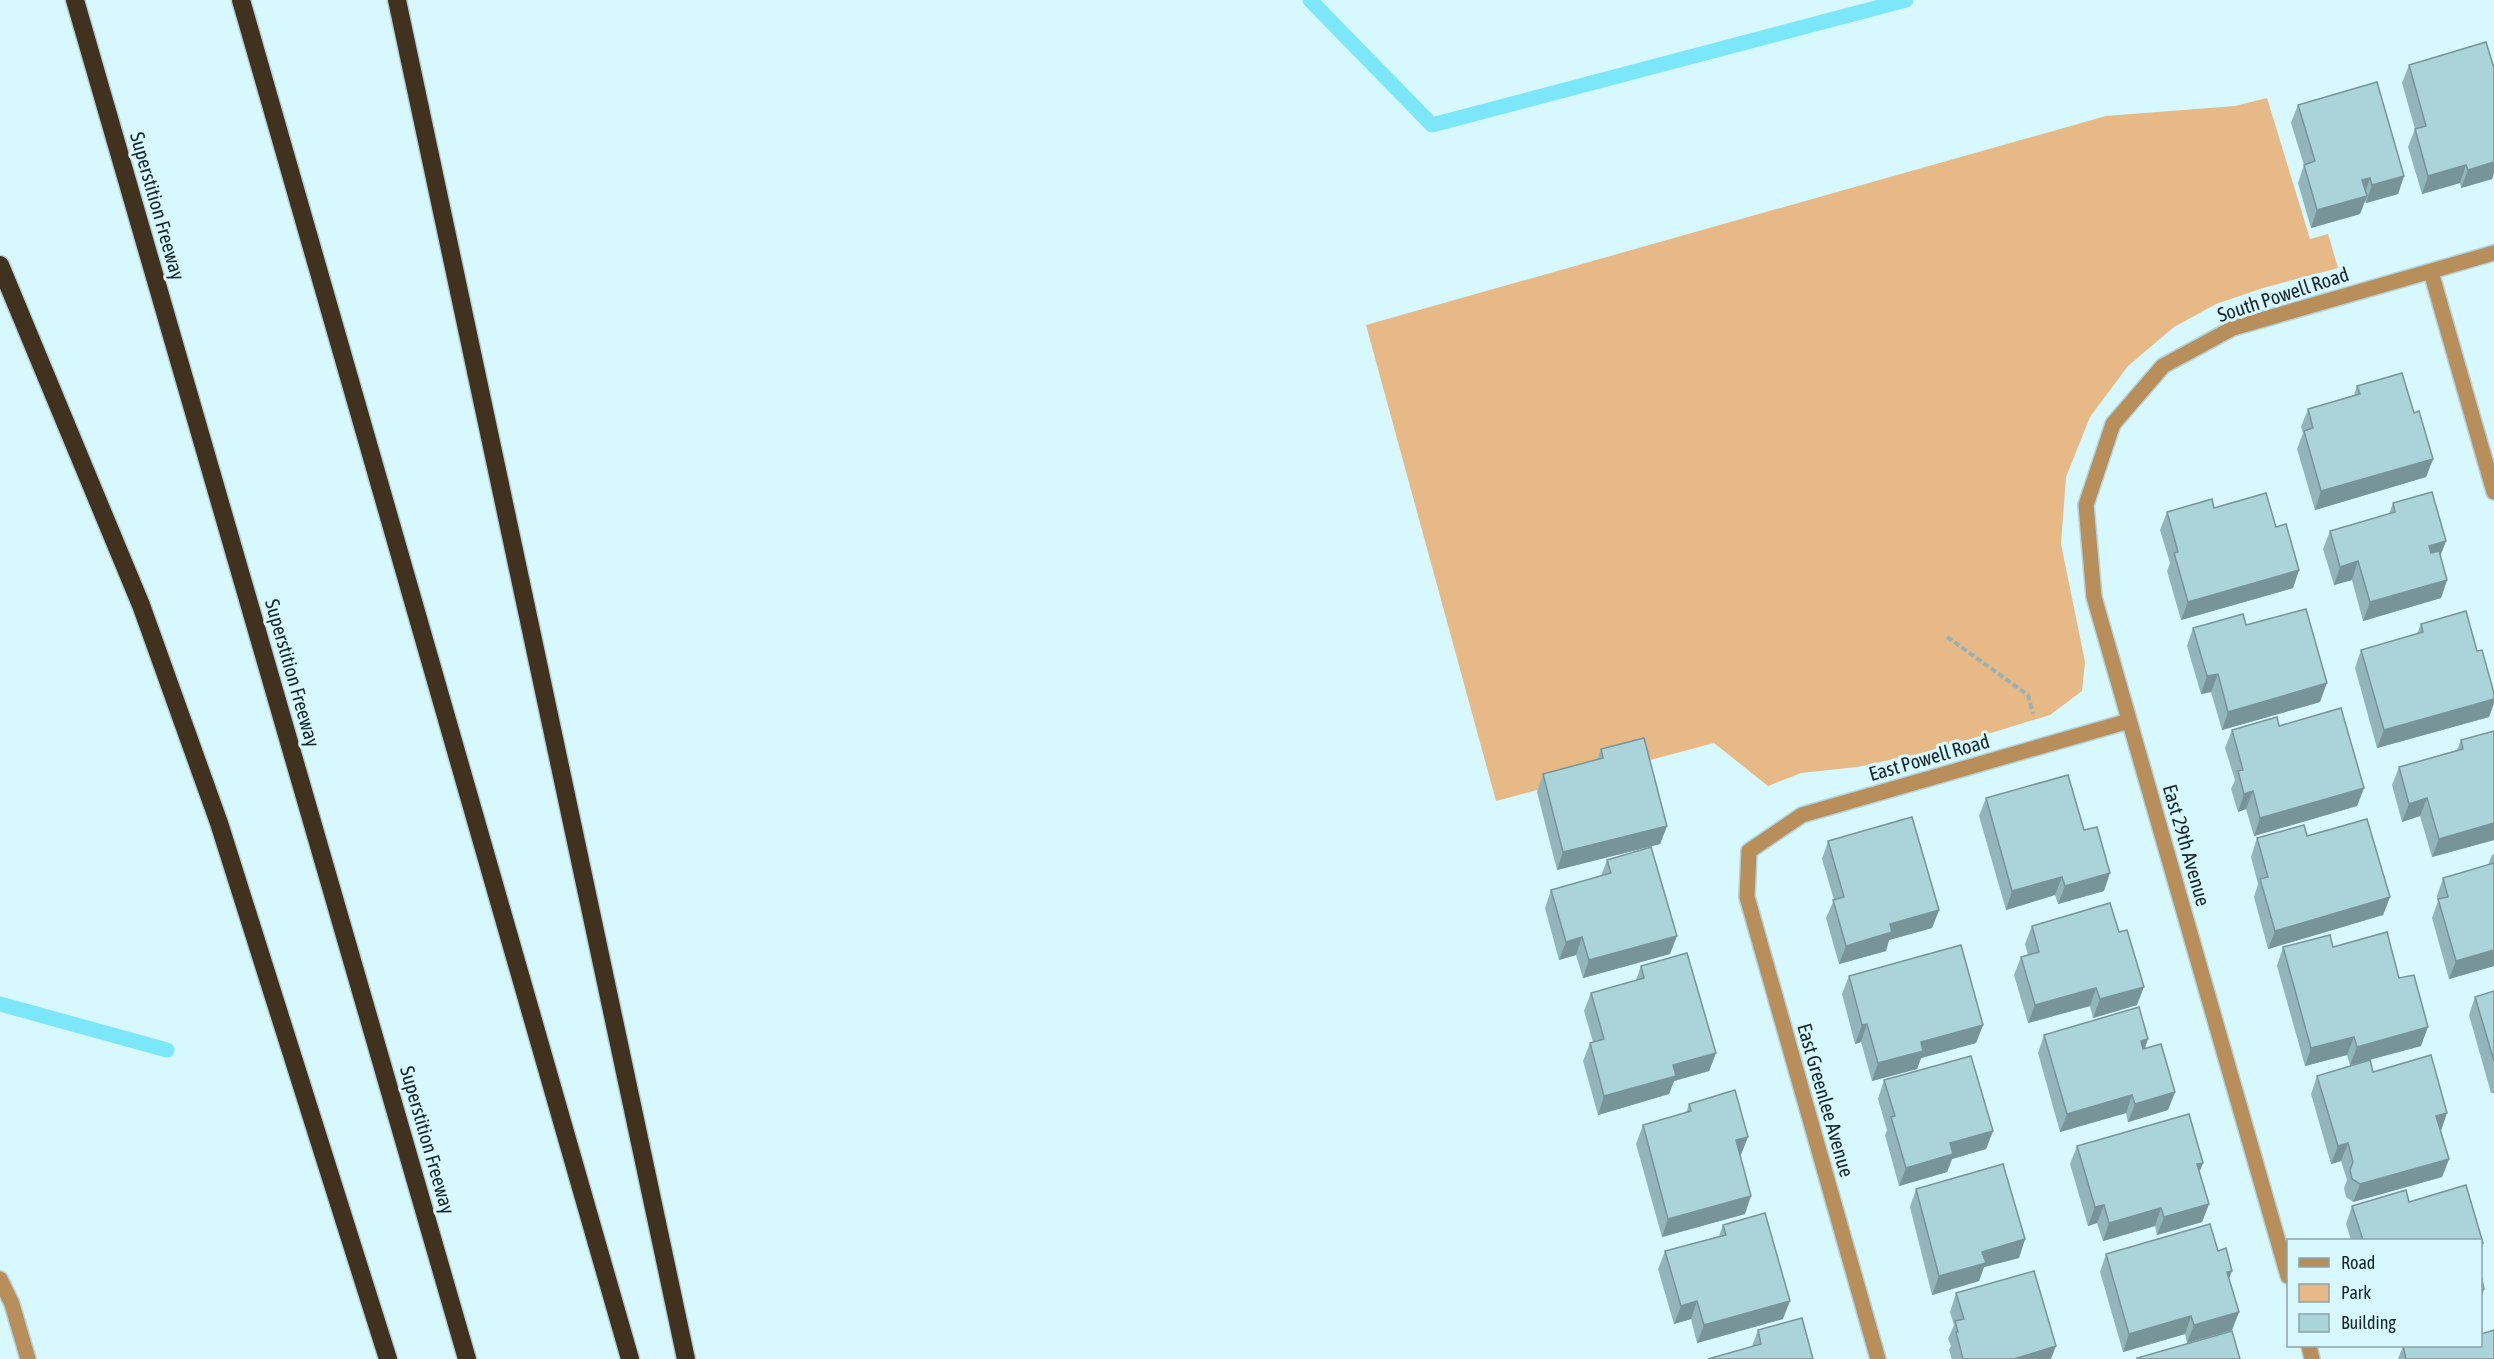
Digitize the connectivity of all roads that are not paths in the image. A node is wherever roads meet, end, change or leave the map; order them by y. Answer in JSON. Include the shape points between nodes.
{"nodes":[{"id":1,"x":75,"y":0,"type":"edge"},
{"id":2,"x":241,"y":0,"type":"edge"},
{"id":3,"x":397,"y":0,"type":"edge"},
{"id":4,"x":2494,"y":253,"type":"edge"},
{"id":5,"x":0,"y":265,"type":"edge"},
{"id":6,"x":2431,"y":272,"type":"junction"},
{"id":7,"x":2113,"y":424,"type":"joint"},
{"id":8,"x":2494,"y":492,"type":"edge"},
{"id":9,"x":2129,"y":721,"type":"junction"},
{"id":10,"x":1749,"y":851,"type":"joint"},
{"id":11,"x":2287,"y":1269,"type":"edge"},
{"id":12,"x":0,"y":1279,"type":"edge"},
{"id":13,"x":28,"y":1359,"type":"edge"},
{"id":14,"x":388,"y":1359,"type":"edge"},
{"id":15,"x":467,"y":1359,"type":"edge"},
{"id":16,"x":630,"y":1359,"type":"edge"},
{"id":17,"x":686,"y":1359,"type":"edge"},
{"id":18,"x":1878,"y":1359,"type":"edge"}],
"edges":[{"from":1,"to":15,"type":"highway","name":"Superstition Freeway"},
{"from":2,"to":16,"type":"highway"},
{"from":3,"to":17,"type":"highway"},
{"from":4,"to":6,"type":"street","name":"South Powell Road"},
{"from":5,"to":14,"type":"highway","via":[[141,604],[219,823]]},
{"from":6,"to":7,"type":"street","name":"South Powell Road","via":[[2234,328],[2163,366]]},
{"from":6,"to":8,"type":"street"},
{"from":7,"to":9,"type":"street","name":"East 29th Avenue","via":[[2086,505],[2094,597]]},
{"from":9,"to":10,"type":"street","name":"East Powell Road","via":[[1802,815]]},
{"from":9,"to":11,"type":"street","name":"East 29th Avenue"},
{"from":10,"to":18,"type":"street","name":"East Greenlee Avenue","via":[[1747,897]]},
{"from":12,"to":13,"type":"street","via":[[12,1304]]}]}
